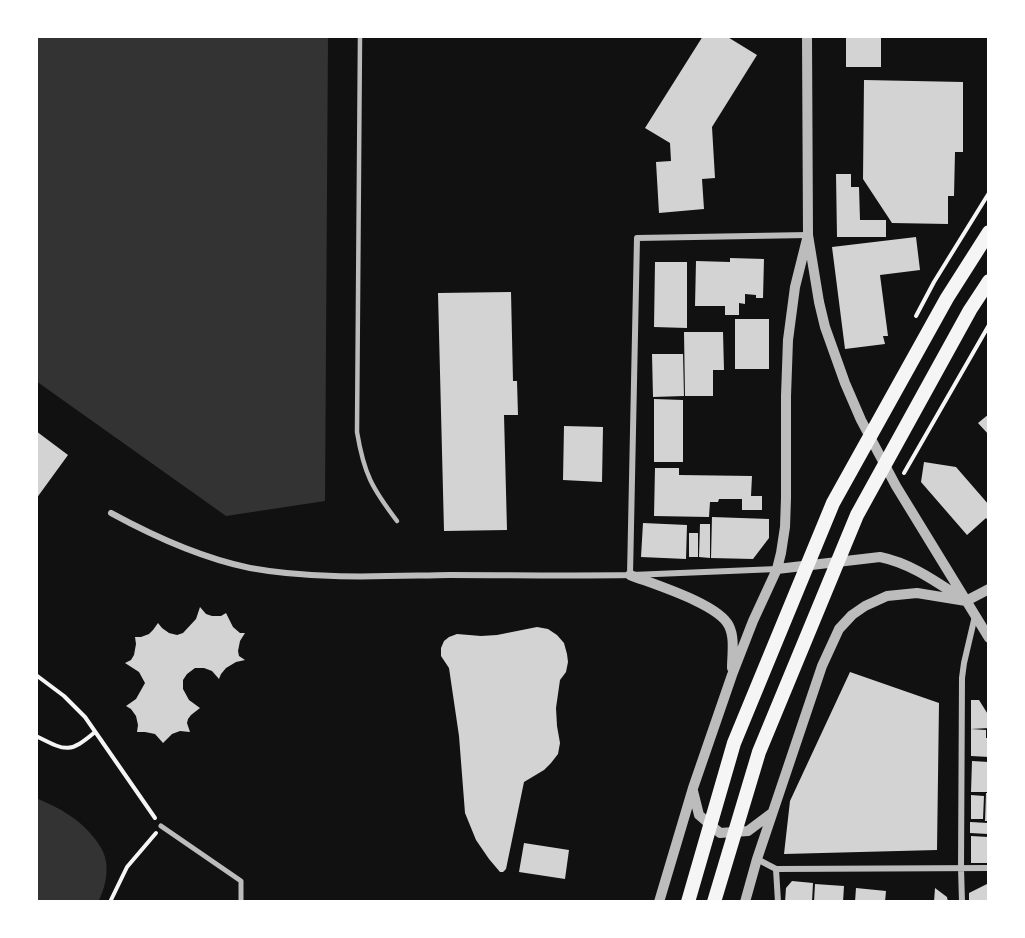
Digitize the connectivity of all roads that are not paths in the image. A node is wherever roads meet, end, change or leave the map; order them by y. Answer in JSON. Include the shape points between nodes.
{"nodes":[{"id":1,"x":360,"y":36,"type":"edge"},
{"id":2,"x":807,"y":36,"type":"edge"},
{"id":3,"x":989,"y":232,"type":"edge"},
{"id":4,"x":808,"y":235,"type":"junction"},
{"id":5,"x":989,"y":281,"type":"edge"},
{"id":6,"x":111,"y":513,"type":"dead end"},
{"id":7,"x":397,"y":521,"type":"dead end"},
{"id":8,"x":777,"y":569,"type":"junction"},
{"id":9,"x":630,"y":575,"type":"junction"},
{"id":10,"x":989,"y":589,"type":"edge"},
{"id":11,"x":966,"y":601,"type":"junction"},
{"id":12,"x":976,"y":615,"type":"junction"},
{"id":13,"x":989,"y":638,"type":"edge"},
{"id":14,"x":732,"y":675,"type":"junction"},
{"id":15,"x":693,"y":788,"type":"junction"},
{"id":16,"x":773,"y":813,"type":"junction"},
{"id":17,"x":161,"y":826,"type":"road end"},
{"id":18,"x":757,"y":859,"type":"junction"},
{"id":19,"x":961,"y":868,"type":"junction"},
{"id":20,"x":989,"y":868,"type":"edge"},
{"id":21,"x":776,"y":869,"type":"junction"},
{"id":22,"x":241,"y":902,"type":"edge"},
{"id":23,"x":659,"y":902,"type":"edge"},
{"id":24,"x":688,"y":902,"type":"edge"},
{"id":25,"x":714,"y":902,"type":"edge"},
{"id":26,"x":745,"y":902,"type":"edge"},
{"id":27,"x":778,"y":902,"type":"edge"},
{"id":28,"x":962,"y":902,"type":"edge"}],
"edges":[{"from":1,"to":7,"type":"lane","via":[[357,432],[370,481]]},
{"from":2,"to":4,"type":"street"},
{"from":3,"to":24,"type":"main road","via":[[947,298],[833,503],[734,743]]},
{"from":4,"to":8,"type":"street","via":[[795,287],[788,340],[785,527]]},
{"from":4,"to":9,"type":"street","via":[[637,238]]},
{"from":4,"to":11,"type":"street","via":[[819,302],[861,420]]},
{"from":5,"to":25,"type":"main road","via":[[857,515],[759,752]]},
{"from":6,"to":9,"type":"street","via":[[177,545],[271,571],[321,575]]},
{"from":8,"to":9,"type":"street"},
{"from":8,"to":11,"type":"street","via":[[880,557],[917,571]]},
{"from":8,"to":14,"type":"street"},
{"from":9,"to":14,"type":"street","via":[[722,615],[732,633]]},
{"from":10,"to":11,"type":"street"},
{"from":11,"to":12,"type":"street"},
{"from":11,"to":16,"type":"street","via":[[917,593],[886,597],[865,606],[844,622],[822,666]]},
{"from":12,"to":13,"type":"street"},
{"from":12,"to":19,"type":"street","via":[[962,678]]},
{"from":14,"to":15,"type":"street"},
{"from":15,"to":16,"type":"street","via":[[699,815],[720,833],[748,831]]},
{"from":15,"to":23,"type":"street"},
{"from":16,"to":18,"type":"street"},
{"from":17,"to":22,"type":"street","via":[[241,881]]},
{"from":18,"to":21,"type":"street"},
{"from":18,"to":26,"type":"street"},
{"from":19,"to":20,"type":"street"},
{"from":19,"to":21,"type":"street"},
{"from":19,"to":28,"type":"street"},
{"from":21,"to":27,"type":"street"}]}
